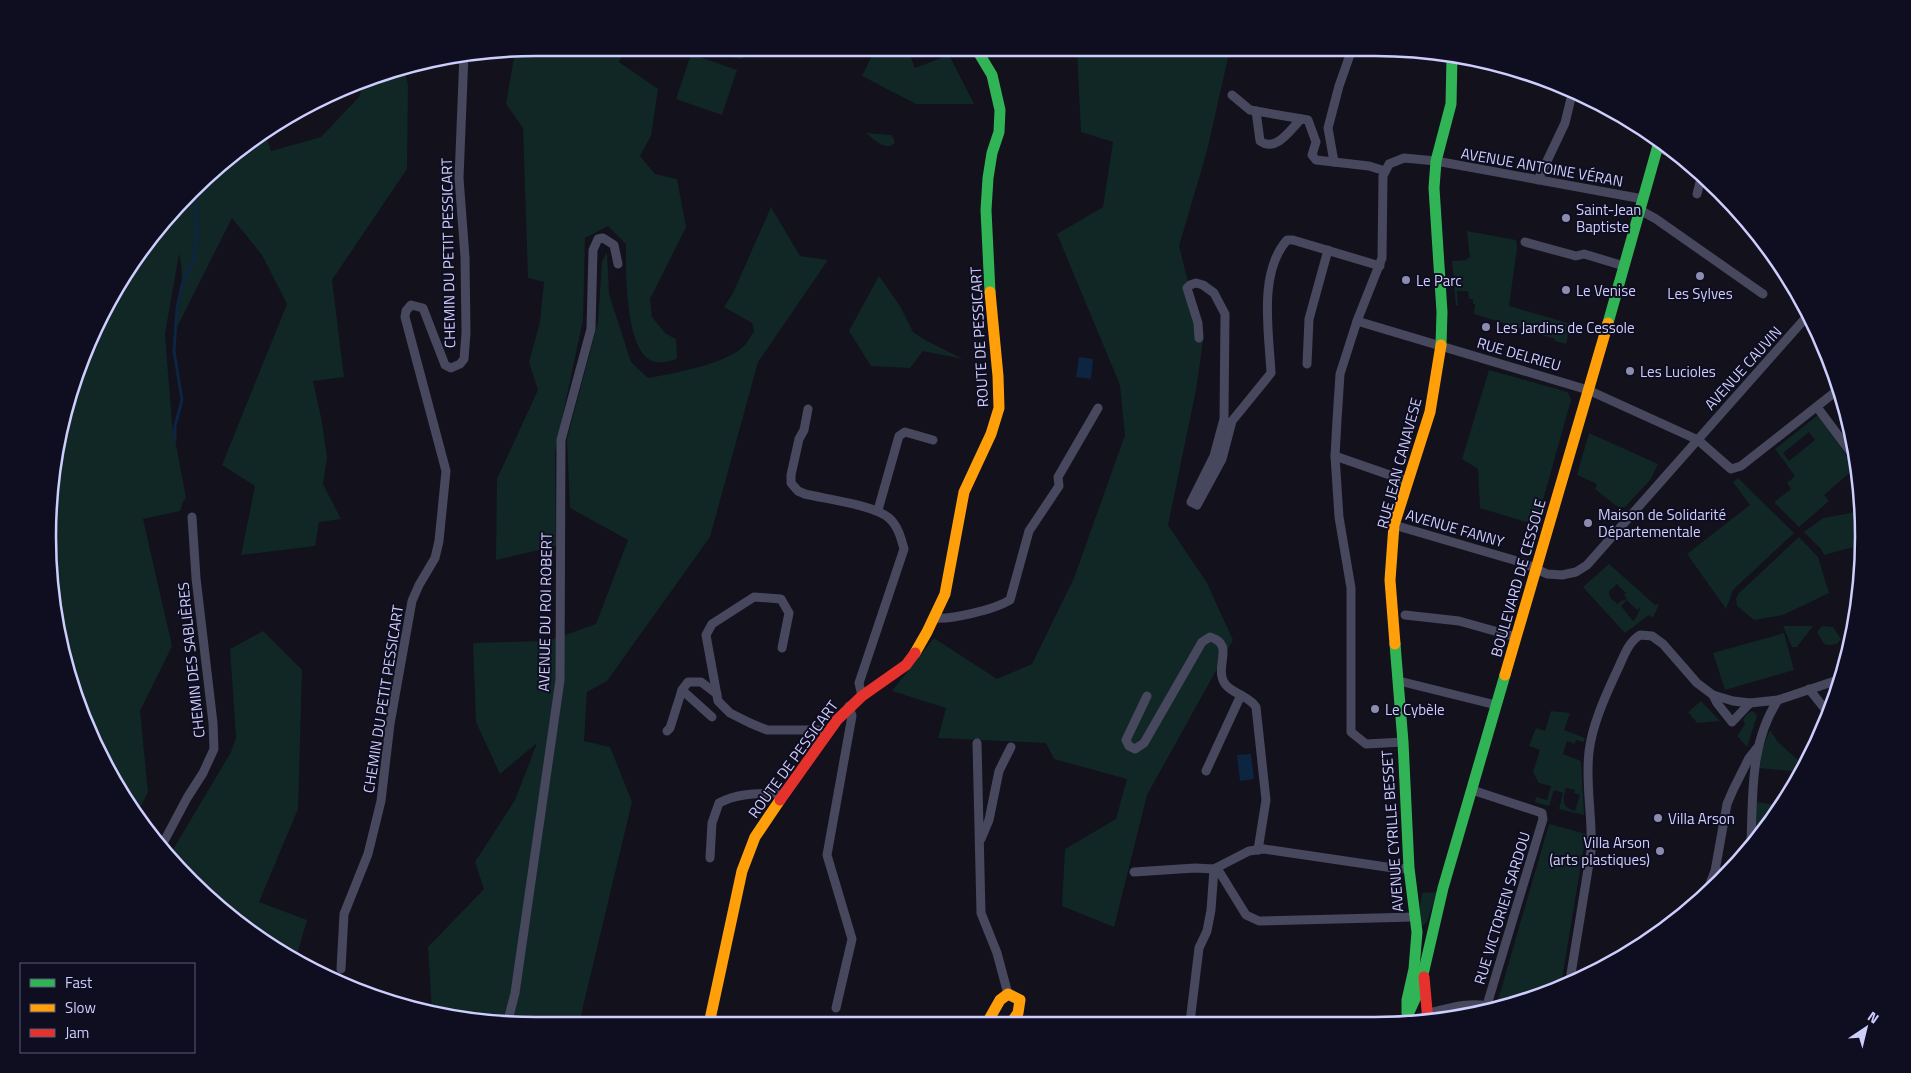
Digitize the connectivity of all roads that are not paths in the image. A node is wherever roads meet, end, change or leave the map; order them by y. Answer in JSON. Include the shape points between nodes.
{"nodes":[{"id":1,"x":981,"y":56,"type":"edge"},
{"id":2,"x":1350,"y":56,"type":"edge"},
{"id":3,"x":464,"y":62,"type":"edge"},
{"id":4,"x":1452,"y":62,"type":"edge"},
{"id":5,"x":1232,"y":95,"type":"dead end"},
{"id":6,"x":1571,"y":99,"type":"edge"},
{"id":7,"x":1256,"y":111,"type":"junction"},
{"id":8,"x":1301,"y":119,"type":"junction"},
{"id":9,"x":1657,"y":148,"type":"edge"},
{"id":10,"x":1436,"y":161,"type":"junction"},
{"id":11,"x":1334,"y":162,"type":"junction"},
{"id":12,"x":1386,"y":171,"type":"junction"},
{"id":13,"x":1538,"y":180,"type":"junction"},
{"id":14,"x":1700,"y":183,"type":"edge"},
{"id":15,"x":1697,"y":194,"type":"dead end"},
{"id":16,"x":1641,"y":205,"type":"junction"},
{"id":17,"x":1525,"y":242,"type":"dead end"},
{"id":18,"x":1328,"y":250,"type":"junction"},
{"id":19,"x":618,"y":264,"type":"dead end"},
{"id":20,"x":1380,"y":266,"type":"junction"},
{"id":21,"x":1624,"y":266,"type":"junction"},
{"id":22,"x":1763,"y":294,"type":"dead end"},
{"id":23,"x":1357,"y":321,"type":"junction"},
{"id":24,"x":1804,"y":321,"type":"edge"},
{"id":25,"x":1199,"y":338,"type":"dead end"},
{"id":26,"x":1441,"y":346,"type":"junction"},
{"id":27,"x":1307,"y":364,"type":"dead end"},
{"id":28,"x":1588,"y":390,"type":"junction"},
{"id":29,"x":1833,"y":394,"type":"edge"},
{"id":30,"x":1817,"y":407,"type":"junction"},
{"id":31,"x":1098,"y":408,"type":"dead end"},
{"id":32,"x":808,"y":409,"type":"dead end"},
{"id":33,"x":933,"y":440,"type":"dead end"},
{"id":34,"x":1698,"y":440,"type":"junction"},
{"id":35,"x":1846,"y":443,"type":"edge"},
{"id":36,"x":1335,"y":456,"type":"junction"},
{"id":37,"x":1407,"y":482,"type":"junction"},
{"id":38,"x":878,"y":510,"type":"junction"},
{"id":39,"x":192,"y":517,"type":"dead end"},
{"id":40,"x":1394,"y":525,"type":"junction"},
{"id":41,"x":1536,"y":569,"type":"junction"},
{"id":42,"x":1405,"y":615,"type":"dead end"},
{"id":43,"x":934,"y":618,"type":"junction"},
{"id":44,"x":1516,"y":637,"type":"junction"},
{"id":45,"x":782,"y":648,"type":"dead end"},
{"id":46,"x":1399,"y":681,"type":"junction"},
{"id":47,"x":1832,"y":682,"type":"edge"},
{"id":48,"x":1809,"y":689,"type":"junction"},
{"id":49,"x":682,"y":690,"type":"junction"},
{"id":50,"x":717,"y":694,"type":"junction"},
{"id":51,"x":1241,"y":695,"type":"junction"},
{"id":52,"x":1713,"y":695,"type":"junction"},
{"id":53,"x":862,"y":696,"type":"junction"},
{"id":54,"x":1147,"y":696,"type":"dead end"},
{"id":55,"x":1778,"y":700,"type":"junction"},
{"id":56,"x":1750,"y":703,"type":"junction"},
{"id":57,"x":1496,"y":705,"type":"junction"},
{"id":58,"x":850,"y":706,"type":"junction"},
{"id":59,"x":1823,"y":707,"type":"edge"},
{"id":60,"x":712,"y":717,"type":"dead end"},
{"id":61,"x":666,"y":731,"type":"dead end"},
{"id":62,"x":827,"y":734,"type":"junction"},
{"id":63,"x":977,"y":742,"type":"dead end"},
{"id":64,"x":1403,"y":742,"type":"junction"},
{"id":65,"x":1011,"y":747,"type":"dead end"},
{"id":66,"x":1757,"y":748,"type":"junction"},
{"id":67,"x":1206,"y":771,"type":"dead end"},
{"id":68,"x":1472,"y":790,"type":"junction"},
{"id":69,"x":784,"y":793,"type":"junction"},
{"id":70,"x":1751,"y":835,"type":"edge"},
{"id":71,"x":164,"y":840,"type":"edge"},
{"id":72,"x":980,"y":844,"type":"junction"},
{"id":73,"x":1258,"y":850,"type":"junction"},
{"id":74,"x":710,"y":858,"type":"dead end"},
{"id":75,"x":1409,"y":868,"type":"junction"},
{"id":76,"x":1215,"y":869,"type":"junction"},
{"id":77,"x":1134,"y":872,"type":"dead end"},
{"id":78,"x":1712,"y":878,"type":"edge"},
{"id":79,"x":1414,"y":917,"type":"junction"},
{"id":80,"x":1438,"y":917,"type":"junction"},
{"id":81,"x":1418,"y":932,"type":"junction"},
{"id":82,"x":342,"y":969,"type":"dead end"},
{"id":83,"x":1424,"y":973,"type":"junction"},
{"id":84,"x":1571,"y":974,"type":"edge"},
{"id":85,"x":1008,"y":994,"type":"junction"},
{"id":86,"x":1493,"y":1001,"type":"edge"},
{"id":87,"x":1474,"y":1006,"type":"edge"},
{"id":88,"x":836,"y":1008,"type":"dead end"},
{"id":89,"x":1441,"y":1012,"type":"edge"},
{"id":90,"x":1408,"y":1013,"type":"edge"},
{"id":91,"x":1427,"y":1014,"type":"edge"},
{"id":92,"x":509,"y":1016,"type":"edge"},
{"id":93,"x":711,"y":1017,"type":"edge"},
{"id":94,"x":990,"y":1017,"type":"edge"},
{"id":95,"x":1016,"y":1017,"type":"edge"},
{"id":96,"x":1191,"y":1017,"type":"edge"}],
"edges":[{"from":1,"to":43,"type":"street","name":"ROUTE DE PESSICART","via":[[992,75],[1000,110],[986,210],[999,408],[961,502],[949,578]]},
{"from":2,"to":11,"type":"street","via":[[1328,128]]},
{"from":3,"to":82,"type":"street","name":"CHEMIN DU PETIT PESSICART","via":[[459,178],[466,333],[464,358],[460,364],[451,368],[445,365],[423,308],[411,305],[405,317],[446,471],[440,541],[435,558],[412,601],[390,724],[381,801],[368,854],[344,914]]},
{"from":4,"to":10,"type":"street","via":[[1451,104]]},
{"from":5,"to":7,"type":"street"},
{"from":6,"to":13,"type":"street","via":[[1565,123]]},
{"from":7,"to":8,"type":"street"},
{"from":7,"to":8,"type":"street","via":[[1260,141],[1265,145],[1281,140]]},
{"from":8,"to":11,"type":"street","via":[[1308,120],[1316,142],[1312,155],[1316,160]]},
{"from":9,"to":16,"type":"street","name":"BOULEVARD DE CESSOLE"},
{"from":10,"to":12,"type":"street","via":[[1404,158],[1389,164]]},
{"from":10,"to":13,"type":"street","name":"AVENUE ANTOINE VÉRAN"},
{"from":10,"to":26,"type":"street","name":"RUE JEAN CANAVESE","via":[[1434,188],[1442,312]]},
{"from":11,"to":12,"type":"street"},
{"from":12,"to":20,"type":"street","name":"AVENUE CYRILLE BESSET","via":[[1383,176]]},
{"from":13,"to":16,"type":"street","name":"AVENUE ANTOINE VÉRAN"},
{"from":14,"to":15,"type":"street"},
{"from":16,"to":21,"type":"street","name":"BOULEVARD DE CESSOLE"},
{"from":16,"to":22,"type":"street"},
{"from":17,"to":21,"type":"street"},
{"from":18,"to":20,"type":"street"},
{"from":18,"to":25,"type":"street","via":[[1287,240],[1274,259],[1268,292],[1271,374],[1232,420],[1222,459],[1197,505],[1192,502],[1214,456],[1224,419],[1225,314],[1214,293],[1203,284],[1196,283],[1187,288],[1198,323]]},
{"from":18,"to":27,"type":"street","via":[[1309,319]]},
{"from":19,"to":92,"type":"street","name":"AVENUE DU ROI ROBERT","via":[[614,244],[598,239],[593,250],[591,329],[562,440],[560,680]]},
{"from":20,"to":23,"type":"street","name":"AVENUE CYRILLE BESSET"},
{"from":21,"to":28,"type":"street","name":"BOULEVARD DE CESSOLE"},
{"from":23,"to":26,"type":"street","name":"RUE DELRIEU"},
{"from":23,"to":36,"type":"street","name":"AVENUE CYRILLE BESSET","via":[[1340,374]]},
{"from":24,"to":34,"type":"street","name":"AVENUE CAUVIN"},
{"from":26,"to":28,"type":"street","name":"RUE DELRIEU"},
{"from":26,"to":37,"type":"street","name":"RUE JEAN CANAVESE","via":[[1430,412]]},
{"from":28,"to":34,"type":"street","name":"RUE DELRIEU"},
{"from":28,"to":41,"type":"street","name":"BOULEVARD DE CESSOLE"},
{"from":29,"to":30,"type":"street"},
{"from":30,"to":34,"type":"street","name":"RUE DELRIEU","via":[[1741,466],[1731,469]]},
{"from":30,"to":35,"type":"street"},
{"from":31,"to":43,"type":"street","via":[[1058,477],[1059,486],[1029,531],[1010,600],[1003,605],[954,617]]},
{"from":32,"to":38,"type":"street","via":[[791,483],[805,494]]},
{"from":33,"to":38,"type":"street","via":[[905,432],[899,436]]},
{"from":34,"to":41,"type":"street","name":"AVENUE CAUVIN","via":[[1587,565],[1576,572],[1562,574],[1547,574]]},
{"from":36,"to":37,"type":"street"},
{"from":36,"to":64,"type":"street","name":"AVENUE CYRILLE BESSET","via":[[1339,516],[1351,588],[1351,732],[1366,744]]},
{"from":37,"to":40,"type":"street","name":"RUE JEAN CANAVESE"},
{"from":38,"to":53,"type":"street","via":[[890,518],[900,534],[904,549],[859,683]]},
{"from":39,"to":71,"type":"street","name":"CHEMIN DES SABLIÈRES","via":[[214,749]]},
{"from":40,"to":41,"type":"street","name":"AVENUE FANNY"},
{"from":40,"to":46,"type":"street","name":"RUE JEAN CANAVESE","via":[[1390,580]]},
{"from":41,"to":44,"type":"street","name":"BOULEVARD DE CESSOLE"},
{"from":42,"to":44,"type":"street","via":[[1458,622]]},
{"from":43,"to":53,"type":"street","name":"ROUTE DE PESSICART","via":[[912,657]]},
{"from":44,"to":57,"type":"street","name":"BOULEVARD DE CESSOLE"},
{"from":45,"to":50,"type":"street","via":[[789,613],[781,599],[754,597],[712,624],[706,635]]},
{"from":46,"to":57,"type":"street"},
{"from":46,"to":64,"type":"street","name":"RUE JEAN CANAVESE"},
{"from":47,"to":48,"type":"street"},
{"from":48,"to":55,"type":"street"},
{"from":48,"to":59,"type":"street"},
{"from":49,"to":50,"type":"street","via":[[688,682],[701,682]]},
{"from":49,"to":60,"type":"street"},
{"from":49,"to":61,"type":"street","via":[[670,728]]},
{"from":50,"to":62,"type":"street","via":[[718,701],[730,713],[767,730],[821,730]]},
{"from":51,"to":54,"type":"street","via":[[1226,687],[1222,676],[1223,646],[1210,637],[1202,642],[1144,743],[1135,749],[1126,740]]},
{"from":51,"to":67,"type":"street"},
{"from":51,"to":73,"type":"street","via":[[1256,707],[1266,787]]},
{"from":52,"to":56,"type":"street"},
{"from":52,"to":56,"type":"street","via":[[1732,722]]},
{"from":52,"to":84,"type":"street","via":[[1652,636],[1640,635],[1628,648],[1605,698],[1589,750],[1591,851]]},
{"from":53,"to":58,"type":"street","name":"ROUTE DE PESSICART"},
{"from":55,"to":56,"type":"street"},
{"from":55,"to":66,"type":"street","via":[[1768,715]]},
{"from":57,"to":68,"type":"street","name":"BOULEVARD DE CESSOLE"},
{"from":58,"to":62,"type":"street","name":"ROUTE DE PESSICART"},
{"from":58,"to":88,"type":"street","via":[[852,716],[827,854],[852,939]]},
{"from":62,"to":69,"type":"street","name":"ROUTE DE PESSICART"},
{"from":63,"to":72,"type":"street"},
{"from":64,"to":75,"type":"street","name":"AVENUE CYRILLE BESSET"},
{"from":65,"to":72,"type":"street","via":[[999,771],[989,820]]},
{"from":66,"to":70,"type":"street"},
{"from":66,"to":78,"type":"street","via":[[1730,797]]},
{"from":68,"to":80,"type":"street","name":"BOULEVARD DE CESSOLE"},
{"from":68,"to":86,"type":"street","name":"RUE VICTORIEN SARDOU","via":[[1542,813],[1543,819]]},
{"from":69,"to":74,"type":"street","via":[[746,794],[719,803],[712,823]]},
{"from":69,"to":93,"type":"street","name":"ROUTE DE PESSICART","via":[[755,838],[745,862]]},
{"from":72,"to":85,"type":"street","via":[[981,913],[997,953]]},
{"from":73,"to":75,"type":"street","via":[[1400,870]]},
{"from":73,"to":76,"type":"street","via":[[1249,851]]},
{"from":75,"to":79,"type":"street","name":"AVENUE CYRILLE BESSET"},
{"from":76,"to":77,"type":"street"},
{"from":76,"to":79,"type":"street","via":[[1246,915],[1259,922]]},
{"from":76,"to":96,"type":"street","via":[[1212,910],[1199,948]]},
{"from":79,"to":81,"type":"street","name":"AVENUE CYRILLE BESSET"},
{"from":80,"to":81,"type":"street"},
{"from":80,"to":83,"type":"street","name":"BOULEVARD DE CESSOLE"},
{"from":81,"to":90,"type":"street","name":"AVENUE CYRILLE BESSET","via":[[1407,1000]]},
{"from":83,"to":90,"type":"street","name":"BOULEVARD DE CESSOLE"},
{"from":83,"to":91,"type":"street"},
{"from":85,"to":94,"type":"street","via":[[1000,1000]]},
{"from":85,"to":95,"type":"street","via":[[1020,1000],[1020,1012]]},
{"from":87,"to":89,"type":"street","via":[[1454,1007]]}]}
